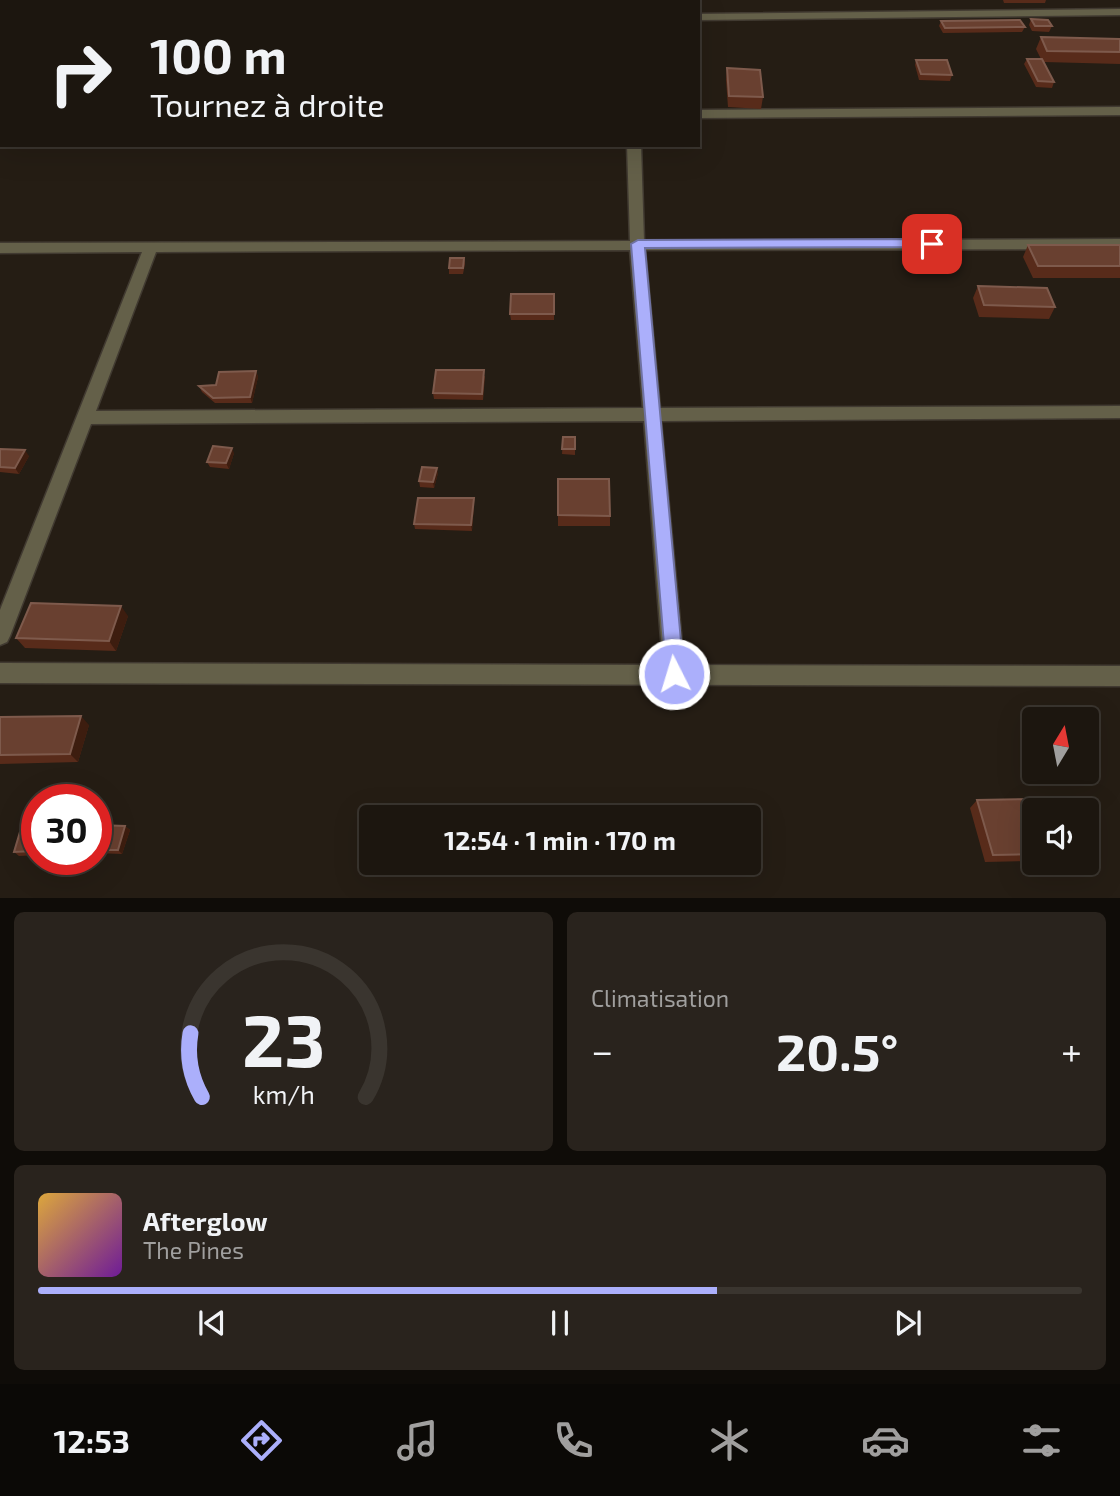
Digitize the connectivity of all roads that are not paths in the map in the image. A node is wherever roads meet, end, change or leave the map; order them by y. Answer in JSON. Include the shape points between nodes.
{"nodes":[{"id":1,"x":1120,"y":12,"type":"edge"},
{"id":2,"x":700,"y":17,"type":"edge"},
{"id":3,"x":1120,"y":111,"type":"edge"},
{"id":4,"x":700,"y":114,"type":"edge"},
{"id":5,"x":634,"y":147,"type":"edge"},
{"id":6,"x":638,"y":244,"type":"junction"},
{"id":7,"x":1120,"y":244,"type":"edge"},
{"id":8,"x":151,"y":247,"type":"junction"},
{"id":9,"x":0,"y":248,"type":"edge"},
{"id":10,"x":1120,"y":412,"type":"edge"},
{"id":11,"x":652,"y":414,"type":"junction"},
{"id":12,"x":85,"y":418,"type":"junction"},
{"id":13,"x":0,"y":636,"type":"edge"},
{"id":14,"x":0,"y":673,"type":"edge"},
{"id":15,"x":674,"y":674,"type":"junction"},
{"id":16,"x":1120,"y":676,"type":"edge"}],
"edges":[{"from":1,"to":2,"type":"street"},
{"from":3,"to":4,"type":"street"},
{"from":5,"to":6,"type":"street"},
{"from":6,"to":7,"type":"street"},
{"from":6,"to":8,"type":"street"},
{"from":6,"to":11,"type":"street"},
{"from":8,"to":9,"type":"street"},
{"from":8,"to":12,"type":"street"},
{"from":10,"to":11,"type":"street"},
{"from":11,"to":12,"type":"street"},
{"from":11,"to":15,"type":"street"},
{"from":12,"to":13,"type":"street"},
{"from":14,"to":15,"type":"street"},
{"from":15,"to":16,"type":"street"}]}
